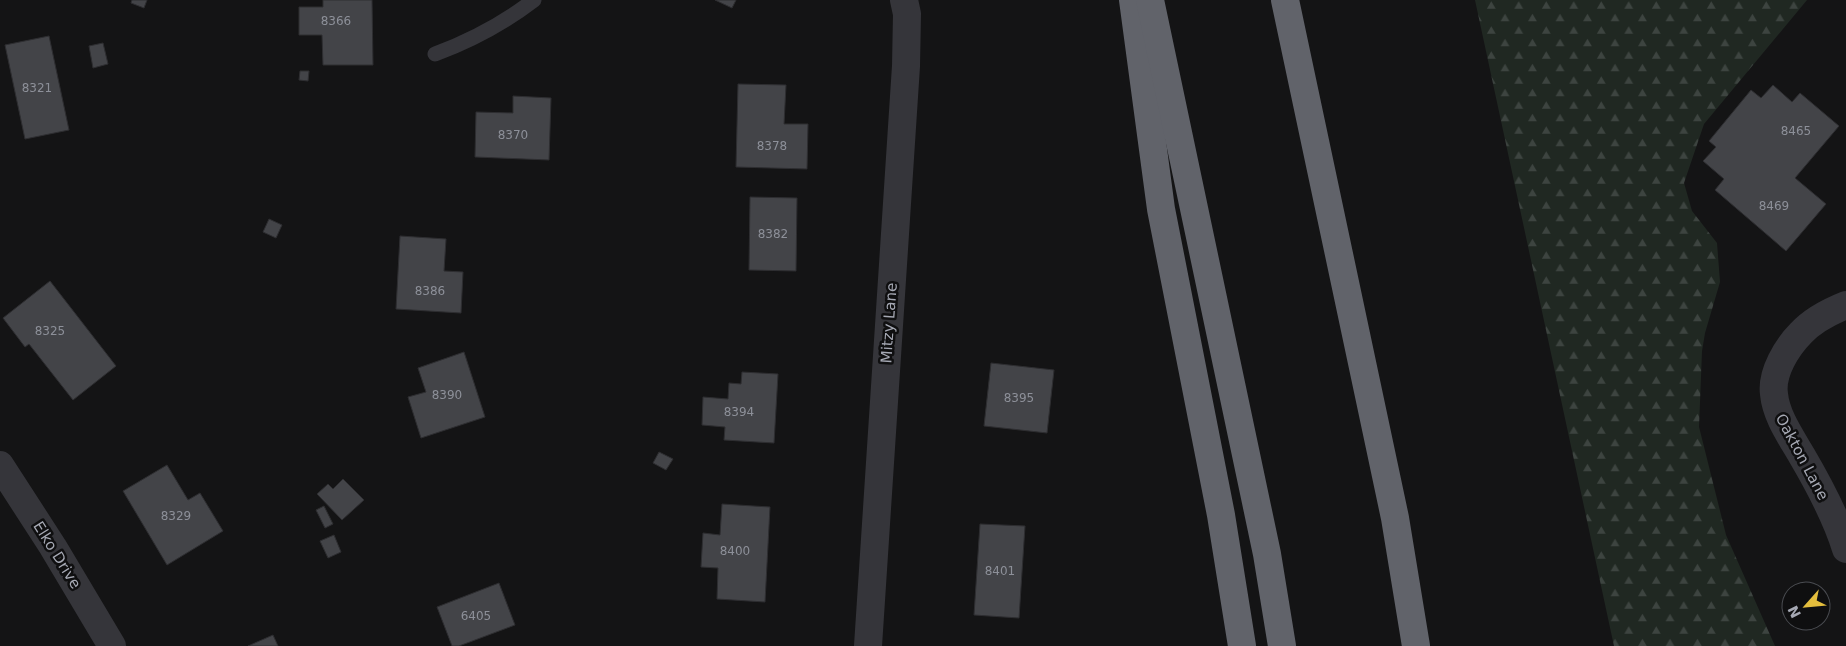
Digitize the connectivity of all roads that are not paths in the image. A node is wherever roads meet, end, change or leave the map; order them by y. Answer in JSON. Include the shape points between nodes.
{"nodes":[{"id":1,"x":534,"y":0,"type":"edge"},
{"id":2,"x":904,"y":0,"type":"edge"},
{"id":3,"x":1133,"y":0,"type":"edge"},
{"id":4,"x":1150,"y":0,"type":"edge"},
{"id":5,"x":1285,"y":0,"type":"edge"},
{"id":6,"x":435,"y":54,"type":"dead end"},
{"id":7,"x":1846,"y":305,"type":"edge"},
{"id":8,"x":0,"y":465,"type":"edge"},
{"id":9,"x":1846,"y":549,"type":"edge"},
{"id":10,"x":112,"y":646,"type":"edge"},
{"id":11,"x":868,"y":646,"type":"edge"},
{"id":12,"x":1242,"y":646,"type":"edge"},
{"id":13,"x":1282,"y":646,"type":"edge"},
{"id":14,"x":1416,"y":646,"type":"edge"}],
"edges":[{"from":1,"to":6,"type":"lane","via":[[463,44]]},
{"from":2,"to":11,"type":"street","name":"Mitzy Lane","via":[[907,14],[906,66]]},
{"from":3,"to":12,"type":"highway","via":[[1161,209],[1221,515]]},
{"from":4,"to":13,"type":"highway","via":[[1266,554]]},
{"from":5,"to":14,"type":"highway","via":[[1395,518]]},
{"from":7,"to":9,"type":"street","name":"Oakton Lane","via":[[1801,332],[1775,376],[1773,393],[1778,412],[1813,475]]},
{"from":8,"to":10,"type":"street","name":"Elko Drive","via":[[54,547]]}]}
